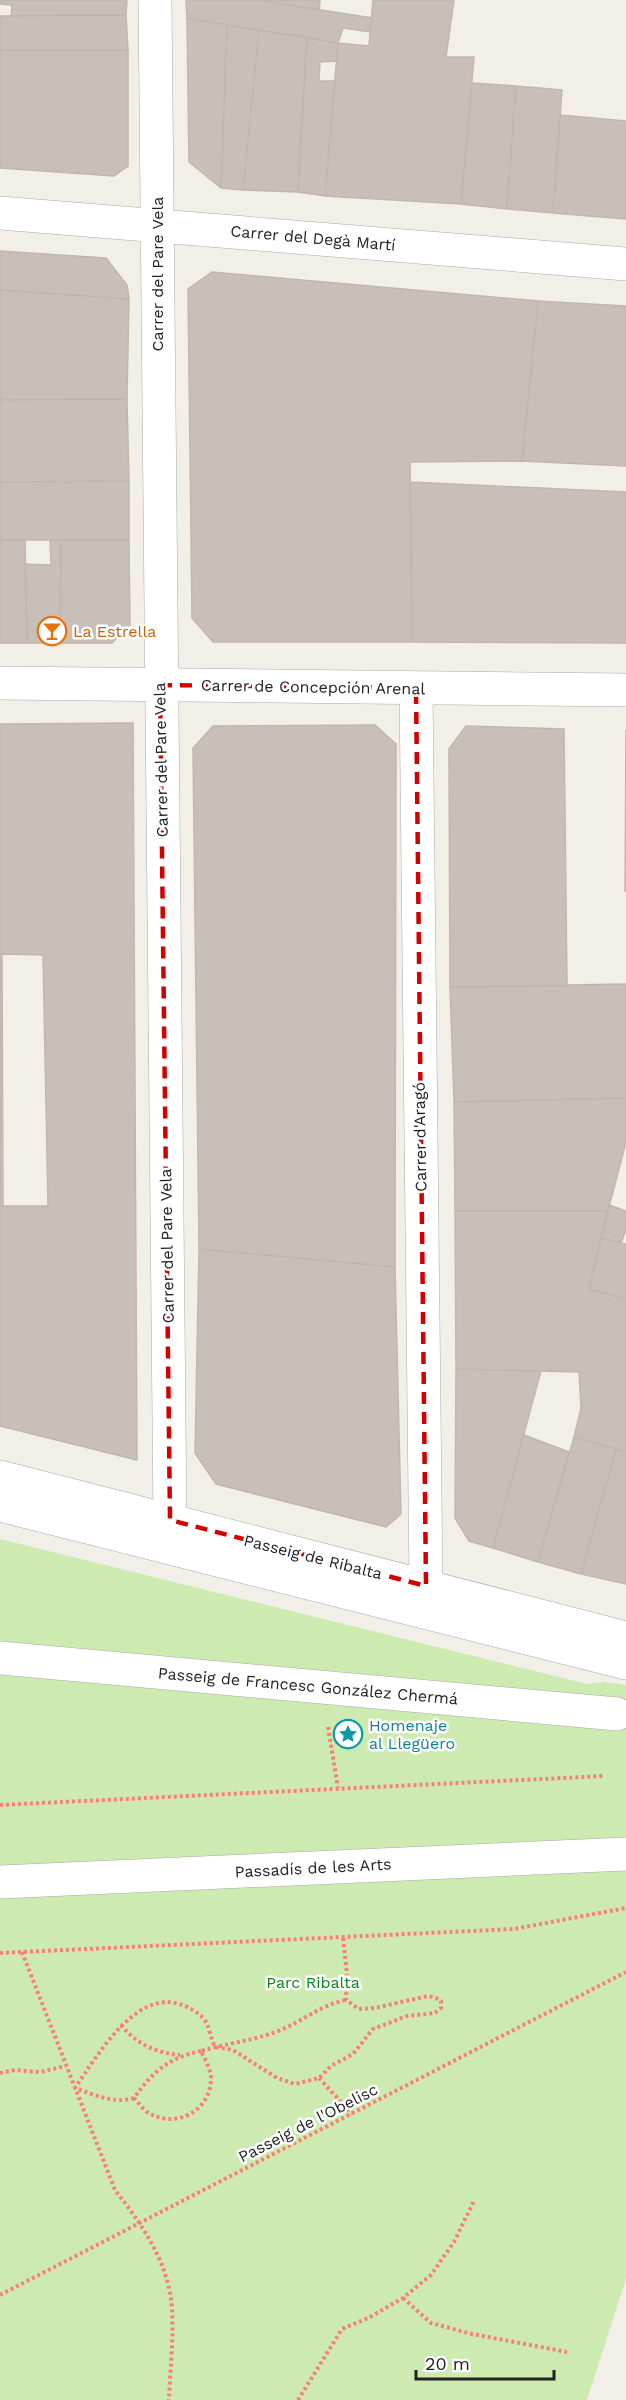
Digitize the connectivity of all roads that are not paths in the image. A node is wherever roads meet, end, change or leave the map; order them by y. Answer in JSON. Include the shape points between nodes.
{"nodes":[{"id":1,"x":154,"y":0,"type":"edge"},
{"id":2,"x":0,"y":213,"type":"edge"},
{"id":3,"x":156,"y":225,"type":"junction"},
{"id":4,"x":626,"y":264,"type":"edge"},
{"id":5,"x":0,"y":684,"type":"edge"},
{"id":6,"x":160,"y":685,"type":"junction"},
{"id":7,"x":416,"y":688,"type":"junction"},
{"id":8,"x":626,"y":690,"type":"edge"},
{"id":9,"x":0,"y":1477,"type":"edge"},
{"id":10,"x":0,"y":1506,"type":"edge"},
{"id":11,"x":170,"y":1520,"type":"junction"},
{"id":12,"x":426,"y":1586,"type":"junction"},
{"id":13,"x":626,"y":1638,"type":"edge"},
{"id":14,"x":0,"y":1658,"type":"edge"},
{"id":15,"x":626,"y":1664,"type":"edge"},
{"id":16,"x":617,"y":1714,"type":"dead end"},
{"id":17,"x":626,"y":1854,"type":"edge"},
{"id":18,"x":0,"y":1882,"type":"edge"}],
"edges":[{"from":1,"to":3,"type":"street","name":"Carrer del Pare Vela"},
{"from":2,"to":3,"type":"street","name":"Carrer del Degà Martí"},
{"from":3,"to":4,"type":"street","name":"Carrer del Degà Martí"},
{"from":3,"to":6,"type":"street","name":"Carrer del Pare Vela"},
{"from":5,"to":6,"type":"street","name":"Carrer de Concepción Arenal"},
{"from":6,"to":7,"type":"street","name":"Carrer de Concepción Arenal"},
{"from":6,"to":11,"type":"street","name":"Carrer del Pare Vela"},
{"from":7,"to":8,"type":"street","name":"Carrer de Concepción Arenal"},
{"from":7,"to":12,"type":"street","name":"Carrer d'Aragó"},
{"from":9,"to":11,"type":"street","name":"Passeig de Ribalta"},
{"from":10,"to":15,"type":"street","name":"Passeig de Ribalta"},
{"from":11,"to":12,"type":"street","name":"Passeig de Ribalta"},
{"from":12,"to":13,"type":"street","name":"Passeig de Ribalta"},
{"from":14,"to":16,"type":"street","name":"Passeig de Francesc González Chermá"},
{"from":17,"to":18,"type":"street","name":"Passadís de les Arts"}]}
